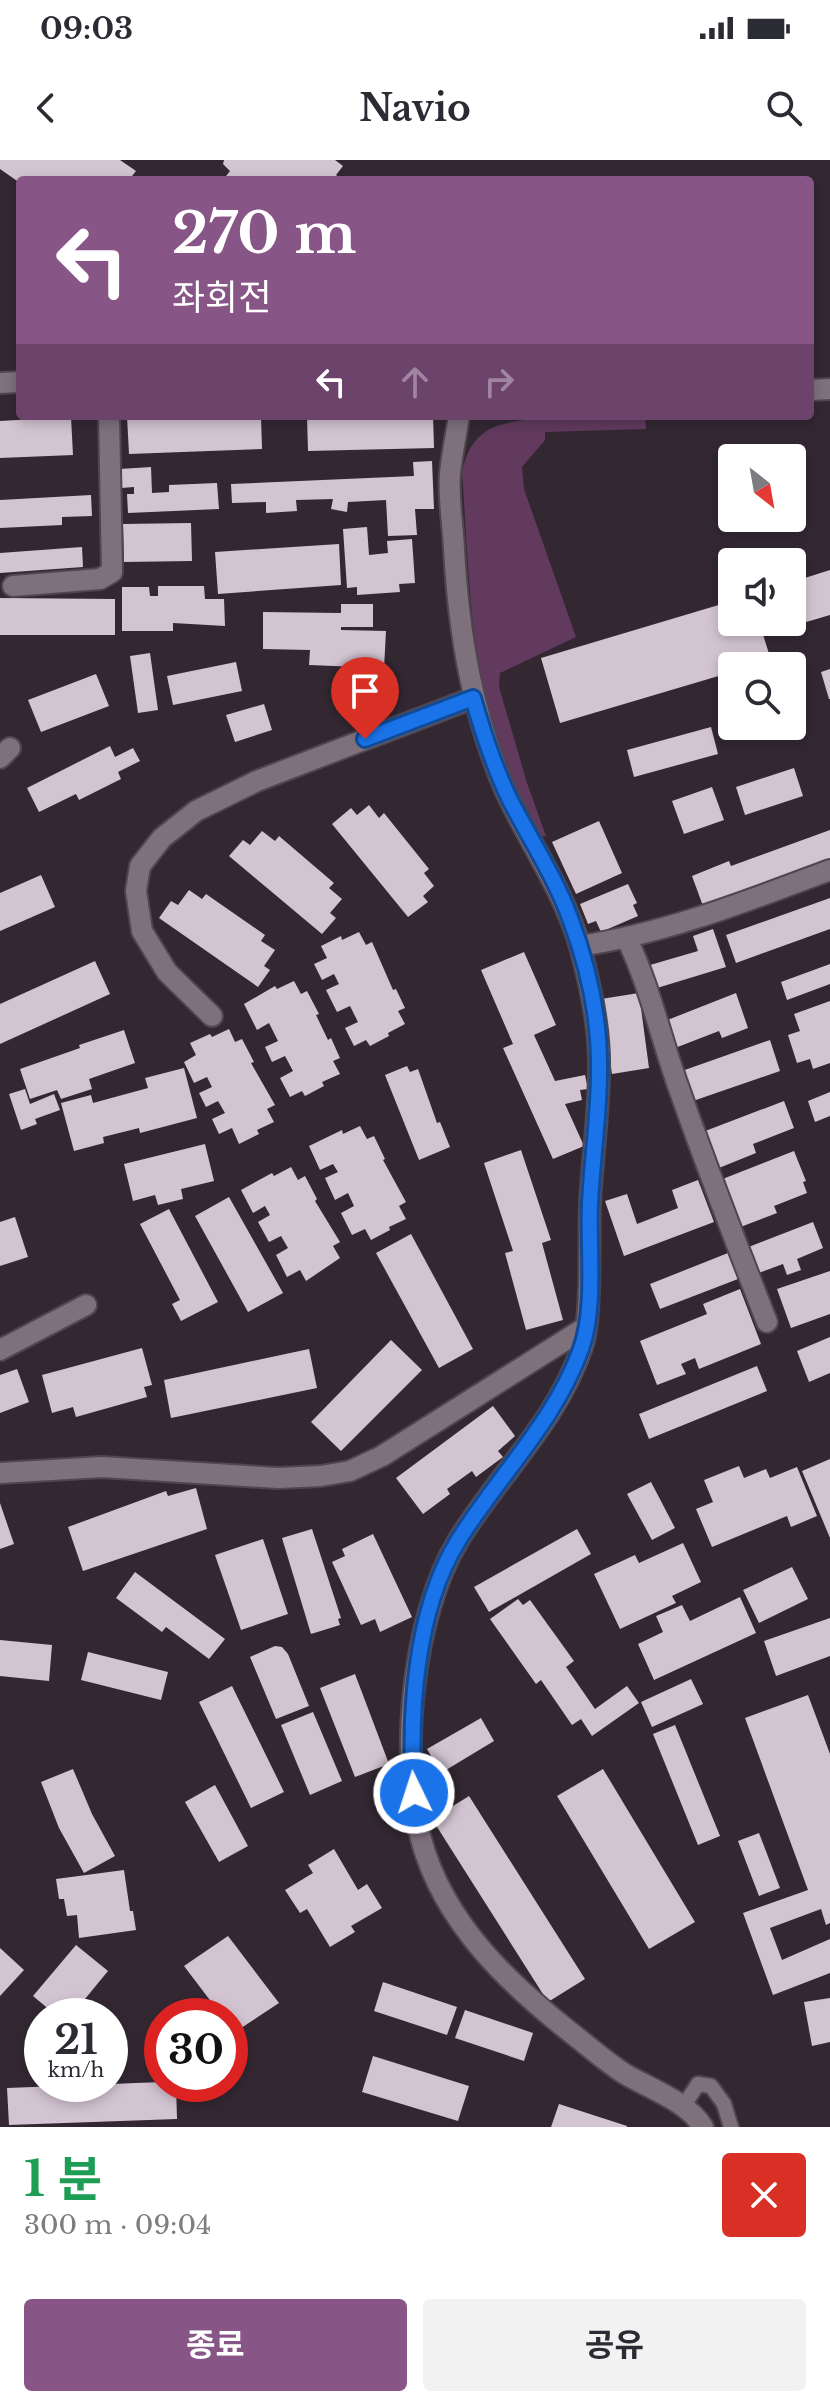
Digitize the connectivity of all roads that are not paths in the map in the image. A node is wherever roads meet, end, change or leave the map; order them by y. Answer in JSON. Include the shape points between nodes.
{"nodes":[{"id":1,"x":109,"y":420,"type":"edge"},
{"id":2,"x":458,"y":420,"type":"edge"},
{"id":3,"x":13,"y":586,"type":"dead end"},
{"id":4,"x":473,"y":698,"type":"junction"},
{"id":5,"x":830,"y":870,"type":"edge"},
{"id":6,"x":627,"y":939,"type":"junction"},
{"id":7,"x":580,"y":946,"type":"junction"},
{"id":8,"x":212,"y":1016,"type":"dead end"},
{"id":9,"x":86,"y":1305,"type":"dead end"},
{"id":10,"x":767,"y":1322,"type":"dead end"},
{"id":11,"x":586,"y":1327,"type":"junction"},
{"id":12,"x":0,"y":1350,"type":"edge"},
{"id":13,"x":0,"y":1473,"type":"edge"},
{"id":14,"x":683,"y":2107,"type":"junction"},
{"id":15,"x":703,"y":2127,"type":"edge"},
{"id":16,"x":731,"y":2127,"type":"edge"}],
"edges":[{"from":1,"to":3,"type":"street","via":[[112,572],[100,579]]},
{"from":2,"to":4,"type":"street","via":[[450,477],[458,614]]},
{"from":4,"to":7,"type":"street","via":[[503,784],[562,897]]},
{"from":4,"to":8,"type":"street","via":[[257,781],[196,811],[162,838],[140,866],[136,891],[142,931],[167,972]]},
{"from":5,"to":6,"type":"street","via":[[698,920]]},
{"from":6,"to":7,"type":"street"},
{"from":6,"to":10,"type":"street"},
{"from":7,"to":11,"type":"street","via":[[598,1034],[599,1072]]},
{"from":9,"to":12,"type":"street"},
{"from":11,"to":13,"type":"street","via":[[350,1471],[278,1478],[102,1467]]},
{"from":11,"to":14,"type":"street","via":[[559,1397],[457,1543],[435,1589],[413,1692],[414,1793],[433,1874],[460,1922],[497,1969],[621,2072]]},
{"from":14,"to":15,"type":"street"},
{"from":14,"to":16,"type":"lane","via":[[698,2084],[711,2086]]}]}
